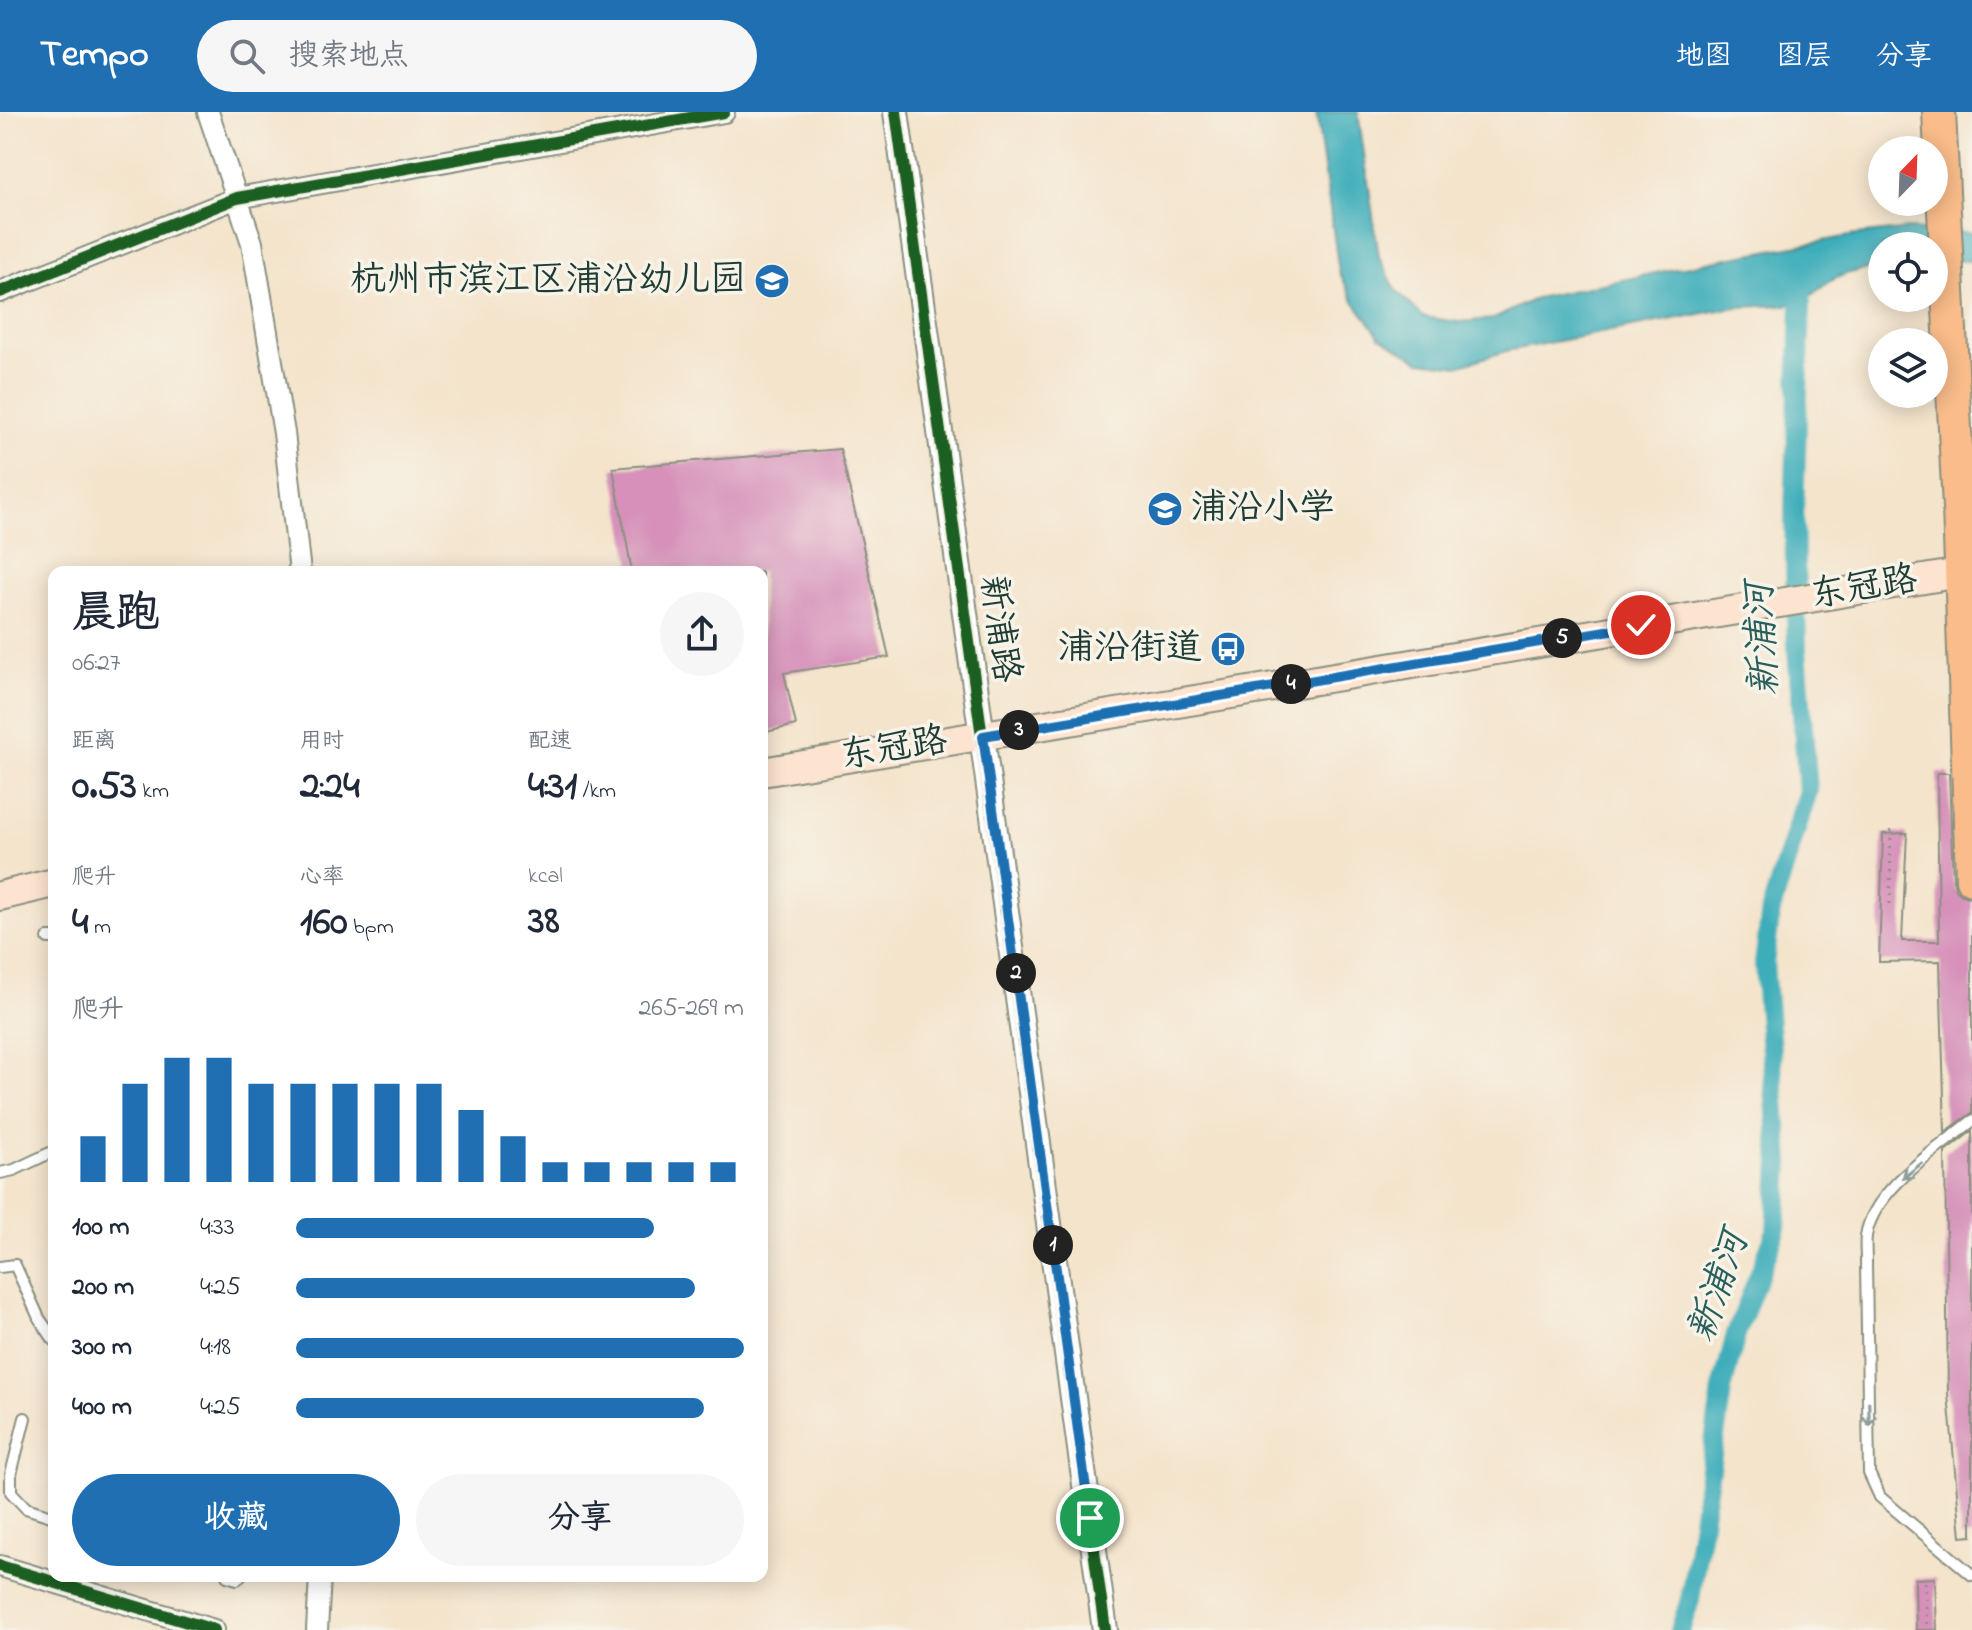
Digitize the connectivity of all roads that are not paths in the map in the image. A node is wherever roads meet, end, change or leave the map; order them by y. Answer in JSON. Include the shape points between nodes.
{"nodes":[{"id":1,"x":208,"y":112,"type":"edge"},
{"id":2,"x":724,"y":112,"type":"edge"},
{"id":3,"x":896,"y":112,"type":"edge"},
{"id":4,"x":1939,"y":112,"type":"edge"},
{"id":5,"x":237,"y":198,"type":"junction"},
{"id":6,"x":0,"y":292,"type":"edge"},
{"id":7,"x":299,"y":566,"type":"edge"},
{"id":8,"x":1966,"y":573,"type":"edge"},
{"id":9,"x":983,"y":736,"type":"junction"},
{"id":10,"x":768,"y":771,"type":"edge"},
{"id":11,"x":1972,"y":879,"type":"edge"},
{"id":12,"x":48,"y":884,"type":"edge"},
{"id":13,"x":0,"y":896,"type":"edge"},
{"id":14,"x":1972,"y":1121,"type":"edge"},
{"id":15,"x":48,"y":1154,"type":"edge"},
{"id":16,"x":0,"y":1173,"type":"edge"},
{"id":17,"x":0,"y":1267,"type":"edge"},
{"id":18,"x":48,"y":1331,"type":"edge"},
{"id":19,"x":25,"y":1418,"type":"dead end"},
{"id":20,"x":48,"y":1515,"type":"edge"},
{"id":21,"x":0,"y":1566,"type":"edge"},
{"id":22,"x":1972,"y":1575,"type":"edge"},
{"id":23,"x":48,"y":1580,"type":"edge"},
{"id":24,"x":54,"y":1582,"type":"edge"},
{"id":25,"x":320,"y":1582,"type":"edge"},
{"id":26,"x":214,"y":1630,"type":"edge"},
{"id":27,"x":317,"y":1630,"type":"edge"},
{"id":28,"x":1105,"y":1630,"type":"edge"}],
"edges":[{"from":1,"to":5,"type":"street"},
{"from":2,"to":5,"type":"street"},
{"from":3,"to":9,"type":"street","name":"新浦路"},
{"from":4,"to":8,"type":"main road"},
{"from":5,"to":6,"type":"street"},
{"from":5,"to":7,"type":"street","via":[[252,243],[284,433]]},
{"from":8,"to":9,"type":"main road","name":"东冠路"},
{"from":8,"to":11,"type":"main road"},
{"from":9,"to":10,"type":"main road","name":"东冠路"},
{"from":9,"to":28,"type":"street","name":"新浦路"},
{"from":12,"to":13,"type":"main road"},
{"from":14,"to":22,"type":"lane","one_way":true,"via":[[1897,1183],[1875,1210],[1866,1235],[1869,1473],[1880,1497]]},
{"from":15,"to":16,"type":"lane"},
{"from":17,"to":18,"type":"lane","via":[[15,1265]]},
{"from":19,"to":20,"type":"lane","via":[[11,1492],[26,1508]]},
{"from":21,"to":23,"type":"street"},
{"from":24,"to":26,"type":"street"},
{"from":25,"to":27,"type":"street"}]}
